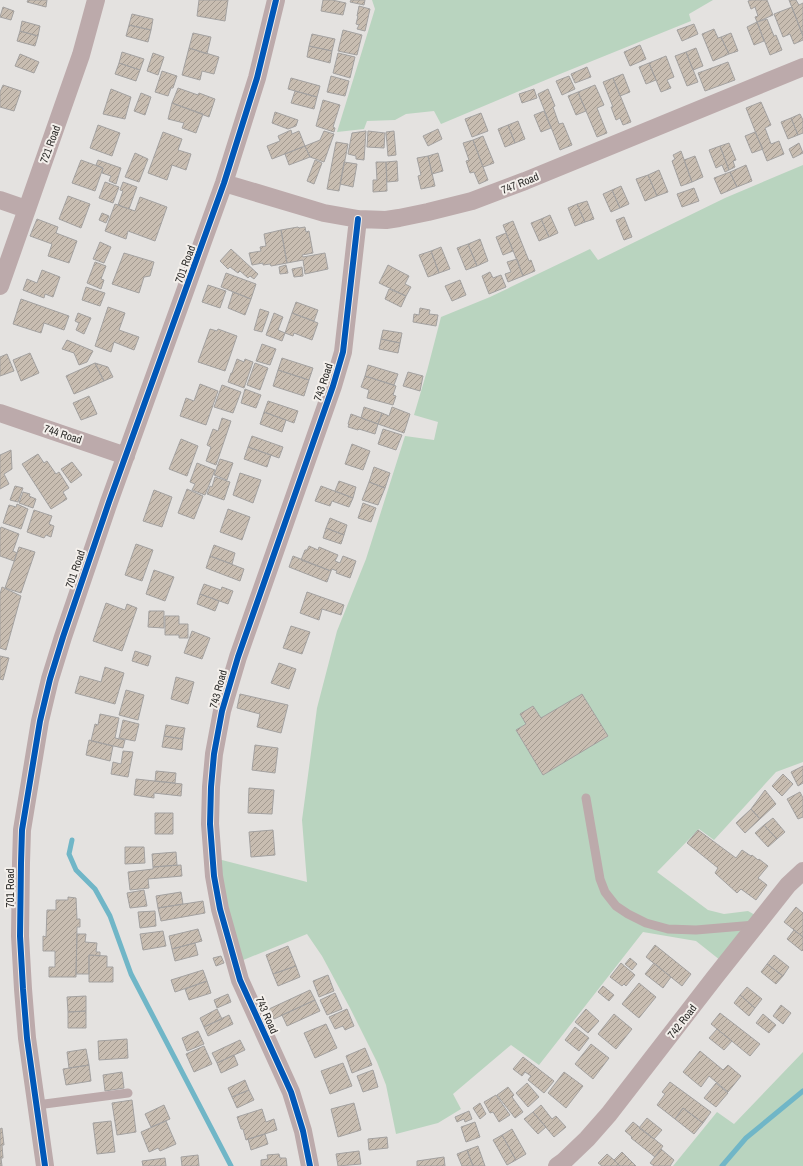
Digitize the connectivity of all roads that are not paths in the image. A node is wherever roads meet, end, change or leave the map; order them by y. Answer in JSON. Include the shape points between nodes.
{"nodes":[{"id":1,"x":96,"y":0,"type":"edge"},
{"id":2,"x":276,"y":0,"type":"edge"},
{"id":3,"x":802,"y":70,"type":"edge"},
{"id":4,"x":224,"y":183,"type":"junction"},
{"id":5,"x":0,"y":200,"type":"edge"},
{"id":6,"x":26,"y":209,"type":"junction"},
{"id":7,"x":358,"y":219,"type":"junction"},
{"id":8,"x":0,"y":286,"type":"edge"},
{"id":9,"x":0,"y":414,"type":"edge"},
{"id":10,"x":126,"y":456,"type":"junction"},
{"id":11,"x":586,"y":798,"type":"dead end"},
{"id":12,"x":803,"y":871,"type":"edge"},
{"id":13,"x":757,"y":925,"type":"junction"},
{"id":14,"x":128,"y":1093,"type":"dead end"},
{"id":15,"x":37,"y":1105,"type":"junction"},
{"id":16,"x":45,"y":1166,"type":"edge"},
{"id":17,"x":310,"y":1166,"type":"edge"},
{"id":18,"x":557,"y":1166,"type":"edge"}],
"edges":[{"from":1,"to":6,"type":"street","name":"721 Road","via":[[81,55]]},
{"from":2,"to":4,"type":"street","name":"701 Road","via":[[257,78]]},
{"from":3,"to":7,"type":"street","name":"747 Road","via":[[472,201],[399,218]]},
{"from":4,"to":7,"type":"street","name":"747 Road","via":[[324,213]]},
{"from":4,"to":10,"type":"street","name":"701 Road"},
{"from":5,"to":6,"type":"street"},
{"from":6,"to":8,"type":"street","name":"721 Road"},
{"from":7,"to":17,"type":"street","name":"743 Road","via":[[343,352],[331,393],[238,656],[222,711],[211,787],[210,824],[214,876],[220,909],[240,980],[291,1092],[303,1130]]},
{"from":9,"to":10,"type":"street","name":"744 Road"},
{"from":10,"to":15,"type":"street","name":"701 Road","via":[[62,637],[50,679],[40,721],[22,830],[20,936],[27,1038]]},
{"from":11,"to":13,"type":"lane","via":[[600,879],[605,892],[616,906],[646,923],[668,929]]},
{"from":12,"to":13,"type":"street","name":"742 Road"},
{"from":13,"to":18,"type":"street","name":"742 Road","via":[[609,1114],[587,1139]]},
{"from":14,"to":15,"type":"lane"},
{"from":15,"to":16,"type":"street","name":"701 Road"}]}
